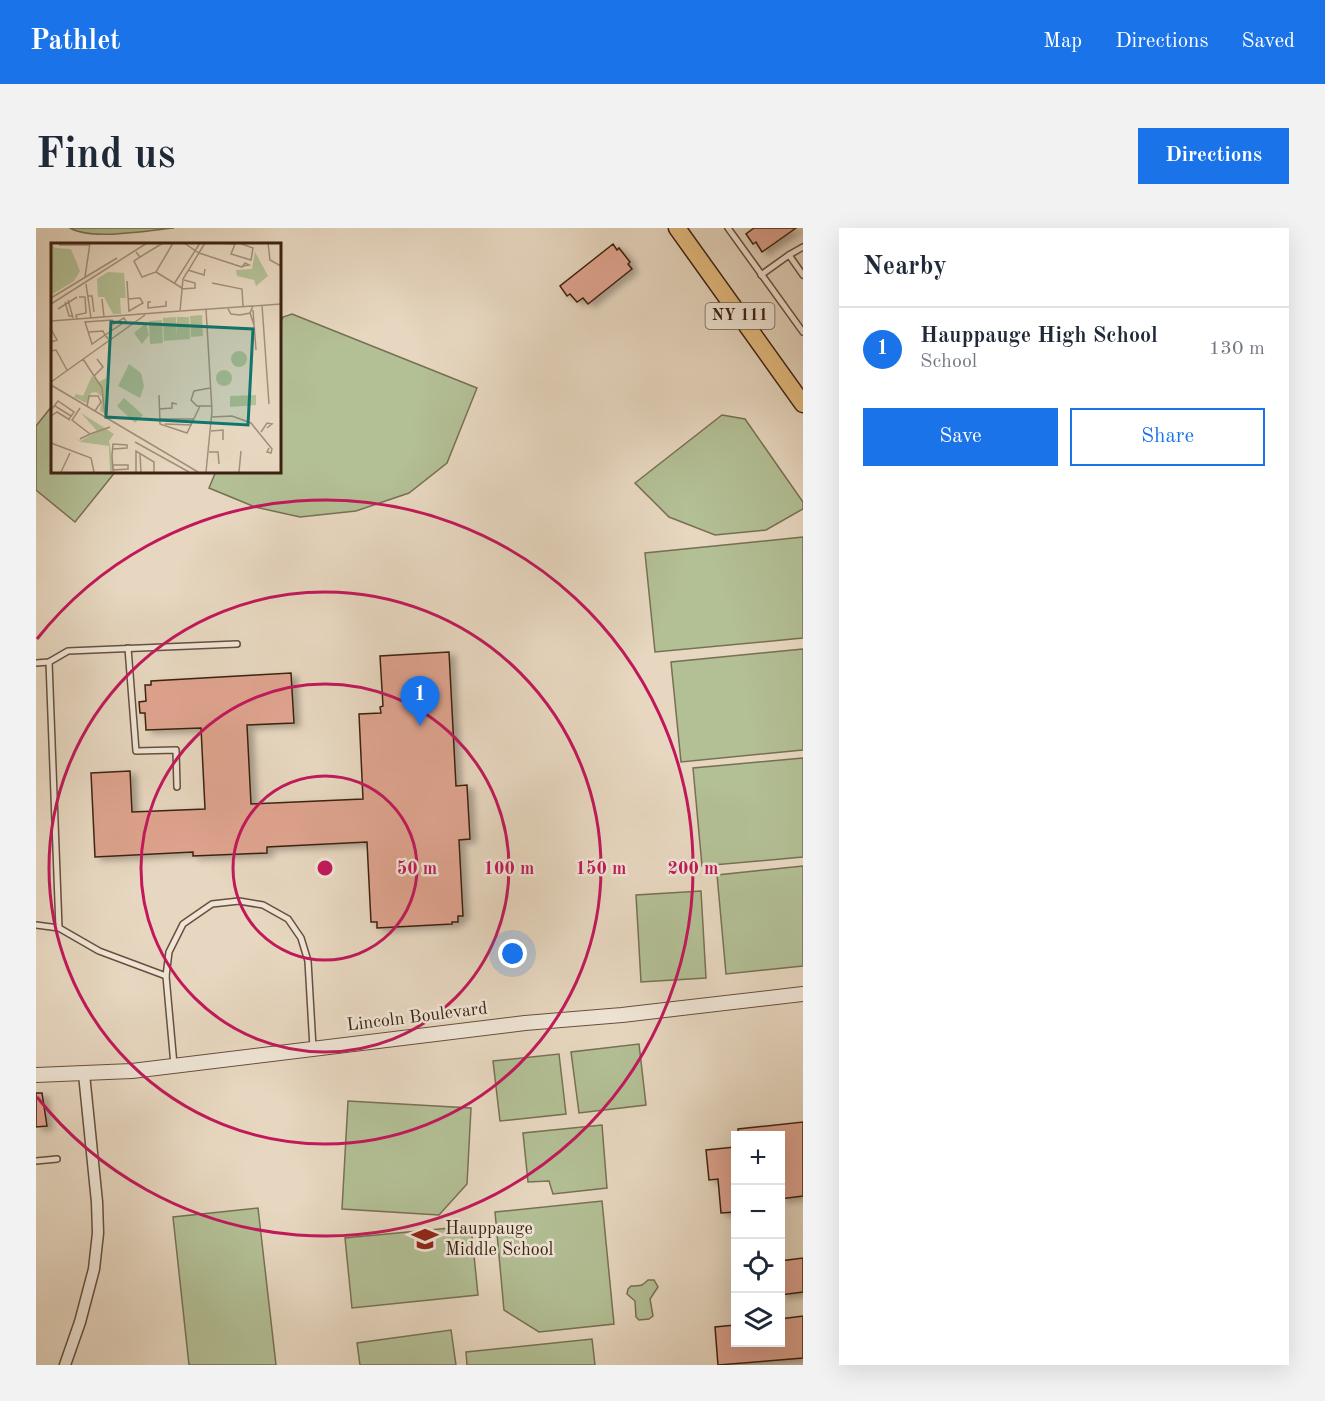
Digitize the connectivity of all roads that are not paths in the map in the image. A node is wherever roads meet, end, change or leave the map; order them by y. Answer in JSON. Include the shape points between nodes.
{"nodes":[{"id":1,"x":677,"y":228,"type":"edge"},
{"id":2,"x":728,"y":228,"type":"edge"},
{"id":3,"x":803,"y":247,"type":"edge"},
{"id":4,"x":789,"y":255,"type":"junction"},
{"id":5,"x":761,"y":275,"type":"junction"},
{"id":6,"x":803,"y":275,"type":"edge"},
{"id":7,"x":803,"y":332,"type":"edge"},
{"id":8,"x":803,"y":404,"type":"edge"},
{"id":9,"x":237,"y":644,"type":"dead end"},
{"id":10,"x":128,"y":648,"type":"junction"},
{"id":11,"x":49,"y":662,"type":"junction"},
{"id":12,"x":36,"y":663,"type":"edge"},
{"id":13,"x":177,"y":787,"type":"dead end"},
{"id":14,"x":36,"y":925,"type":"edge"},
{"id":15,"x":59,"y":928,"type":"junction"},
{"id":16,"x":166,"y":976,"type":"junction"},
{"id":17,"x":803,"y":994,"type":"edge"},
{"id":18,"x":313,"y":1048,"type":"junction"},
{"id":19,"x":174,"y":1066,"type":"junction"},
{"id":20,"x":84,"y":1074,"type":"junction"},
{"id":21,"x":36,"y":1075,"type":"edge"},
{"id":22,"x":57,"y":1159,"type":"dead end"},
{"id":23,"x":36,"y":1161,"type":"edge"},
{"id":24,"x":65,"y":1365,"type":"edge"}],
"edges":[{"from":1,"to":8,"type":"main road","number":"NY 111"},
{"from":2,"to":5,"type":"lane"},
{"from":3,"to":4,"type":"lane"},
{"from":4,"to":5,"type":"lane"},
{"from":4,"to":6,"type":"lane"},
{"from":5,"to":7,"type":"lane"},
{"from":9,"to":10,"type":"lane"},
{"from":10,"to":11,"type":"lane","via":[[68,651]]},
{"from":10,"to":13,"type":"lane","via":[[136,751],[176,750]]},
{"from":11,"to":12,"type":"lane"},
{"from":11,"to":15,"type":"lane"},
{"from":14,"to":15,"type":"lane"},
{"from":15,"to":16,"type":"lane","via":[[99,951]]},
{"from":16,"to":18,"type":"lane","via":[[169,952],[183,924],[212,904],[238,901],[263,905],[288,920],[301,938],[308,961]]},
{"from":16,"to":19,"type":"lane"},
{"from":17,"to":18,"type":"street","name":"Lincoln Boulevard"},
{"from":18,"to":19,"type":"street","name":"Lincoln Boulevard"},
{"from":19,"to":20,"type":"street","name":"Lincoln Boulevard"},
{"from":20,"to":21,"type":"street","name":"Lincoln Boulevard"},
{"from":20,"to":24,"type":"street","via":[[98,1233],[94,1269]]},
{"from":22,"to":23,"type":"lane"}]}
